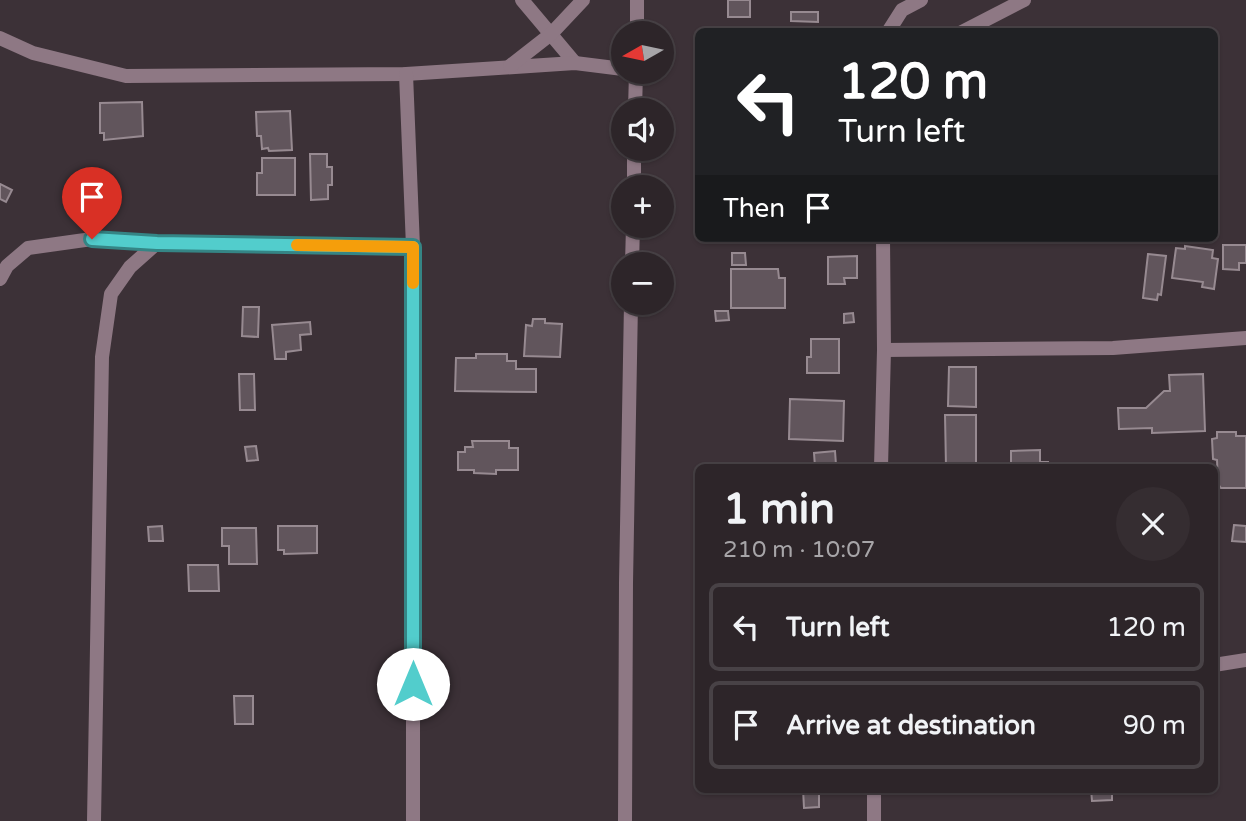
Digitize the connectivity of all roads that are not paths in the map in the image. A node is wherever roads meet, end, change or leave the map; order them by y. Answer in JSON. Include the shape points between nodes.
{"nodes":[{"id":1,"x":522,"y":0,"type":"edge"},
{"id":2,"x":583,"y":0,"type":"edge"},
{"id":3,"x":637,"y":0,"type":"edge"},
{"id":4,"x":1024,"y":0,"type":"edge"},
{"id":5,"x":912,"y":2,"type":"edge"},
{"id":6,"x":637,"y":21,"type":"edge"},
{"id":7,"x":891,"y":28,"type":"edge"},
{"id":8,"x":970,"y":28,"type":"edge"},
{"id":9,"x":551,"y":34,"type":"junction"},
{"id":10,"x":0,"y":38,"type":"edge"},
{"id":11,"x":575,"y":62,"type":"junction"},
{"id":12,"x":510,"y":66,"type":"junction"},
{"id":13,"x":611,"y":67,"type":"edge"},
{"id":14,"x":406,"y":74,"type":"junction"},
{"id":15,"x":883,"y":242,"type":"edge"},
{"id":16,"x":157,"y":243,"type":"junction"},
{"id":17,"x":413,"y":247,"type":"junction"},
{"id":18,"x":0,"y":279,"type":"edge"},
{"id":19,"x":631,"y":315,"type":"edge"},
{"id":20,"x":1246,"y":338,"type":"edge"},
{"id":21,"x":884,"y":350,"type":"junction"},
{"id":22,"x":881,"y":464,"type":"edge"},
{"id":23,"x":1246,"y":660,"type":"edge"},
{"id":24,"x":1218,"y":664,"type":"edge"},
{"id":25,"x":874,"y":793,"type":"edge"},
{"id":26,"x":94,"y":821,"type":"edge"},
{"id":27,"x":413,"y":821,"type":"edge"},
{"id":28,"x":625,"y":821,"type":"edge"},
{"id":29,"x":874,"y":821,"type":"edge"}],
"edges":[{"from":1,"to":9,"type":"street"},
{"from":2,"to":9,"type":"street"},
{"from":3,"to":6,"type":"street"},
{"from":4,"to":8,"type":"street"},
{"from":5,"to":7,"type":"street"},
{"from":9,"to":11,"type":"street"},
{"from":9,"to":12,"type":"street"},
{"from":10,"to":14,"type":"street","via":[[33,53],[126,76]]},
{"from":11,"to":12,"type":"street"},
{"from":11,"to":13,"type":"street"},
{"from":12,"to":14,"type":"street"},
{"from":14,"to":17,"type":"street"},
{"from":15,"to":21,"type":"street"},
{"from":16,"to":17,"type":"street"},
{"from":16,"to":18,"type":"street","via":[[92,239],[28,248],[7,266]]},
{"from":16,"to":26,"type":"street","via":[[130,267],[111,294],[102,357]]},
{"from":17,"to":27,"type":"street"},
{"from":19,"to":28,"type":"street"},
{"from":20,"to":21,"type":"street","via":[[1113,348]]},
{"from":21,"to":22,"type":"street"},
{"from":23,"to":24,"type":"street"},
{"from":25,"to":29,"type":"street"}]}
